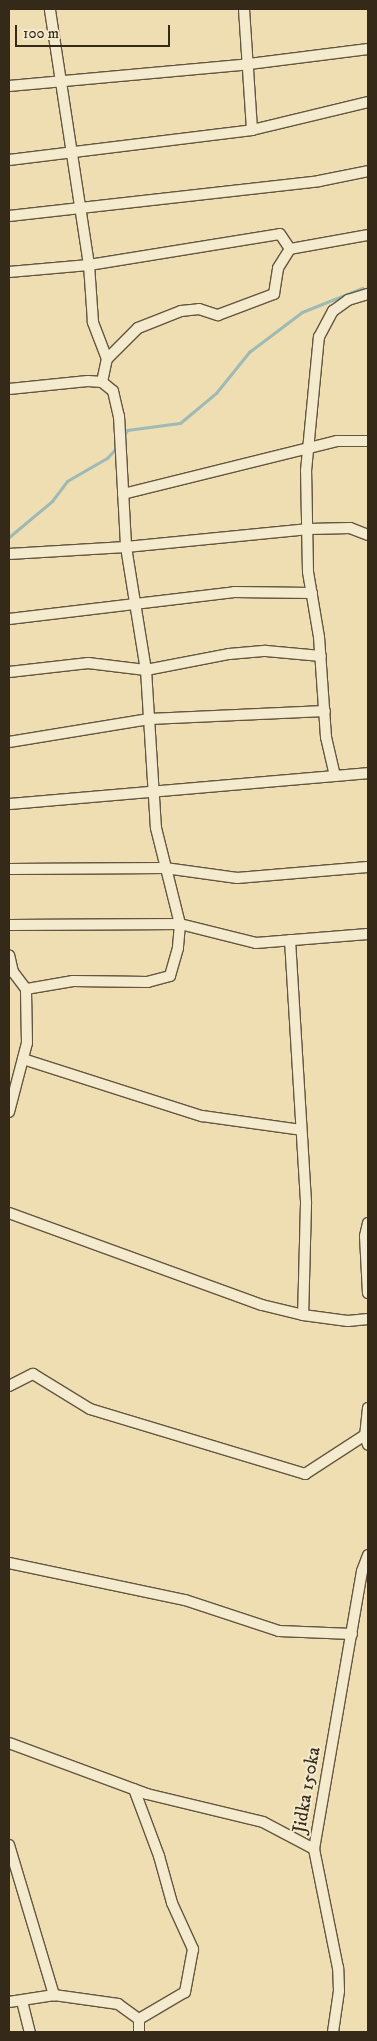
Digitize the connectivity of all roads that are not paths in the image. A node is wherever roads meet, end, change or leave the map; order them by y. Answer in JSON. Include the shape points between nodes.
{"nodes":[{"id":1,"x":50,"y":9,"type":"edge"},
{"id":2,"x":244,"y":9,"type":"edge"},
{"id":3,"x":368,"y":49,"type":"edge"},
{"id":4,"x":249,"y":64,"type":"junction"},
{"id":5,"x":62,"y":80,"type":"junction"},
{"id":6,"x":9,"y":86,"type":"edge"},
{"id":7,"x":368,"y":102,"type":"edge"},
{"id":8,"x":252,"y":130,"type":"junction"},
{"id":9,"x":71,"y":152,"type":"junction"},
{"id":10,"x":9,"y":160,"type":"edge"},
{"id":11,"x":368,"y":171,"type":"edge"},
{"id":12,"x":81,"y":208,"type":"junction"},
{"id":13,"x":9,"y":216,"type":"edge"},
{"id":14,"x":368,"y":235,"type":"edge"},
{"id":15,"x":290,"y":248,"type":"junction"},
{"id":16,"x":89,"y":265,"type":"junction"},
{"id":17,"x":9,"y":272,"type":"edge"},
{"id":18,"x":368,"y":294,"type":"edge"},
{"id":19,"x":107,"y":359,"type":"junction"},
{"id":20,"x":102,"y":382,"type":"junction"},
{"id":21,"x":9,"y":389,"type":"edge"},
{"id":22,"x":368,"y":441,"type":"edge"},
{"id":23,"x":307,"y":450,"type":"junction"},
{"id":24,"x":123,"y":494,"type":"junction"},
{"id":25,"x":309,"y":529,"type":"junction"},
{"id":26,"x":368,"y":535,"type":"edge"},
{"id":27,"x":126,"y":547,"type":"junction"},
{"id":28,"x":9,"y":554,"type":"edge"},
{"id":29,"x":312,"y":593,"type":"junction"},
{"id":30,"x":136,"y":605,"type":"junction"},
{"id":31,"x":9,"y":619,"type":"edge"},
{"id":32,"x":321,"y":656,"type":"junction"},
{"id":33,"x":146,"y":670,"type":"junction"},
{"id":34,"x":9,"y":672,"type":"edge"},
{"id":35,"x":325,"y":711,"type":"junction"},
{"id":36,"x":149,"y":719,"type":"junction"},
{"id":37,"x":9,"y":742,"type":"edge"},
{"id":38,"x":368,"y":773,"type":"edge"},
{"id":39,"x":335,"y":776,"type":"junction"},
{"id":40,"x":153,"y":793,"type":"junction"},
{"id":41,"x":9,"y":804,"type":"edge"},
{"id":42,"x":368,"y":867,"type":"edge"},
{"id":43,"x":166,"y":868,"type":"junction"},
{"id":44,"x":9,"y":869,"type":"edge"},
{"id":45,"x":180,"y":924,"type":"junction"},
{"id":46,"x":9,"y":925,"type":"edge"},
{"id":47,"x":368,"y":934,"type":"edge"},
{"id":48,"x":290,"y":940,"type":"junction"},
{"id":49,"x":9,"y":955,"type":"edge"},
{"id":50,"x":11,"y":973,"type":"edge"},
{"id":51,"x":26,"y":989,"type":"junction"},
{"id":52,"x":23,"y":1059,"type":"junction"},
{"id":53,"x":9,"y":1112,"type":"edge"},
{"id":54,"x":300,"y":1130,"type":"junction"},
{"id":55,"x":9,"y":1213,"type":"edge"},
{"id":56,"x":368,"y":1223,"type":"edge"},
{"id":57,"x":368,"y":1293,"type":"edge"},
{"id":58,"x":303,"y":1315,"type":"junction"},
{"id":59,"x":368,"y":1319,"type":"edge"},
{"id":60,"x":9,"y":1386,"type":"edge"},
{"id":61,"x":368,"y":1408,"type":"edge"},
{"id":62,"x":366,"y":1435,"type":"junction"},
{"id":63,"x":368,"y":1445,"type":"edge"},
{"id":64,"x":368,"y":1556,"type":"edge"},
{"id":65,"x":9,"y":1562,"type":"edge"},
{"id":66,"x":352,"y":1634,"type":"junction"},
{"id":67,"x":9,"y":1743,"type":"edge"},
{"id":68,"x":134,"y":1789,"type":"junction"},
{"id":69,"x":9,"y":1845,"type":"edge"},
{"id":70,"x":314,"y":1849,"type":"junction"},
{"id":71,"x":54,"y":1995,"type":"junction"},
{"id":72,"x":22,"y":2001,"type":"junction"},
{"id":73,"x":9,"y":2002,"type":"edge"},
{"id":74,"x":139,"y":2019,"type":"junction"},
{"id":75,"x":30,"y":2032,"type":"edge"},
{"id":76,"x":139,"y":2032,"type":"edge"},
{"id":77,"x":333,"y":2032,"type":"edge"}],
"edges":[{"from":1,"to":5,"type":"street"},
{"from":2,"to":4,"type":"street"},
{"from":3,"to":4,"type":"street"},
{"from":4,"to":5,"type":"street"},
{"from":4,"to":8,"type":"street"},
{"from":5,"to":6,"type":"street"},
{"from":5,"to":9,"type":"street"},
{"from":7,"to":8,"type":"street"},
{"from":8,"to":9,"type":"street"},
{"from":9,"to":10,"type":"street"},
{"from":9,"to":12,"type":"street"},
{"from":11,"to":12,"type":"street","via":[[319,181]]},
{"from":12,"to":13,"type":"street"},
{"from":12,"to":16,"type":"street"},
{"from":14,"to":15,"type":"street"},
{"from":15,"to":16,"type":"street","via":[[280,234]]},
{"from":15,"to":19,"type":"street","via":[[278,268],[274,294],[218,315],[198,309],[181,311],[138,328]]},
{"from":16,"to":17,"type":"street"},
{"from":16,"to":19,"type":"street","via":[[93,322]]},
{"from":18,"to":23,"type":"street","via":[[348,300],[333,311],[318,336]]},
{"from":19,"to":20,"type":"street"},
{"from":20,"to":21,"type":"street"},
{"from":20,"to":24,"type":"street","via":[[114,391],[119,416]]},
{"from":22,"to":23,"type":"street","via":[[337,441]]},
{"from":23,"to":24,"type":"street"},
{"from":23,"to":25,"type":"street","via":[[305,494]]},
{"from":24,"to":27,"type":"street"},
{"from":25,"to":26,"type":"street","via":[[350,528]]},
{"from":25,"to":27,"type":"street"},
{"from":25,"to":29,"type":"street"},
{"from":27,"to":28,"type":"street"},
{"from":27,"to":30,"type":"street"},
{"from":29,"to":30,"type":"street","via":[[234,592]]},
{"from":29,"to":32,"type":"street"},
{"from":30,"to":31,"type":"street"},
{"from":30,"to":33,"type":"street"},
{"from":32,"to":33,"type":"street","via":[[266,651]]},
{"from":32,"to":35,"type":"street"},
{"from":33,"to":34,"type":"street","via":[[88,663]]},
{"from":33,"to":36,"type":"street"},
{"from":35,"to":36,"type":"street"},
{"from":35,"to":39,"type":"street","via":[[326,737]]},
{"from":36,"to":37,"type":"street"},
{"from":36,"to":40,"type":"street"},
{"from":38,"to":39,"type":"street"},
{"from":39,"to":40,"type":"street"},
{"from":40,"to":41,"type":"street"},
{"from":40,"to":43,"type":"street","via":[[156,828]]},
{"from":42,"to":43,"type":"street","via":[[237,878]]},
{"from":43,"to":44,"type":"street"},
{"from":43,"to":45,"type":"street"},
{"from":45,"to":46,"type":"street"},
{"from":45,"to":48,"type":"street","via":[[256,943]]},
{"from":45,"to":51,"type":"street","via":[[178,948],[170,976],[148,982],[73,981]]},
{"from":47,"to":48,"type":"street"},
{"from":48,"to":54,"type":"street"},
{"from":49,"to":50,"type":"street"},
{"from":50,"to":51,"type":"street"},
{"from":51,"to":52,"type":"street","via":[[27,1043]]},
{"from":52,"to":53,"type":"street"},
{"from":52,"to":54,"type":"street","via":[[202,1116]]},
{"from":54,"to":58,"type":"street","via":[[306,1204]]},
{"from":55,"to":58,"type":"street","via":[[128,1254],[183,1278]]},
{"from":56,"to":57,"type":"street","via":[[364,1236]]},
{"from":58,"to":59,"type":"street","via":[[348,1321]]},
{"from":60,"to":62,"type":"street","via":[[33,1374],[90,1408],[305,1474]]},
{"from":61,"to":62,"type":"street"},
{"from":62,"to":63,"type":"street"},
{"from":64,"to":66,"type":"street","name":"Jidka 150ka","via":[[362,1571]]},
{"from":65,"to":66,"type":"street","via":[[185,1600],[279,1631]]},
{"from":66,"to":70,"type":"street","name":"Jidka 150ka"},
{"from":67,"to":68,"type":"street"},
{"from":68,"to":70,"type":"street","via":[[263,1822]]},
{"from":68,"to":74,"type":"street","via":[[159,1856],[172,1903],[193,1949],[185,1992]]},
{"from":69,"to":71,"type":"street"},
{"from":70,"to":77,"type":"street","name":"Jidka 150ka","via":[[338,1968],[339,1991]]},
{"from":71,"to":72,"type":"street"},
{"from":71,"to":74,"type":"street","via":[[118,2004]]},
{"from":72,"to":73,"type":"street"},
{"from":72,"to":75,"type":"street"},
{"from":74,"to":76,"type":"street"}]}
